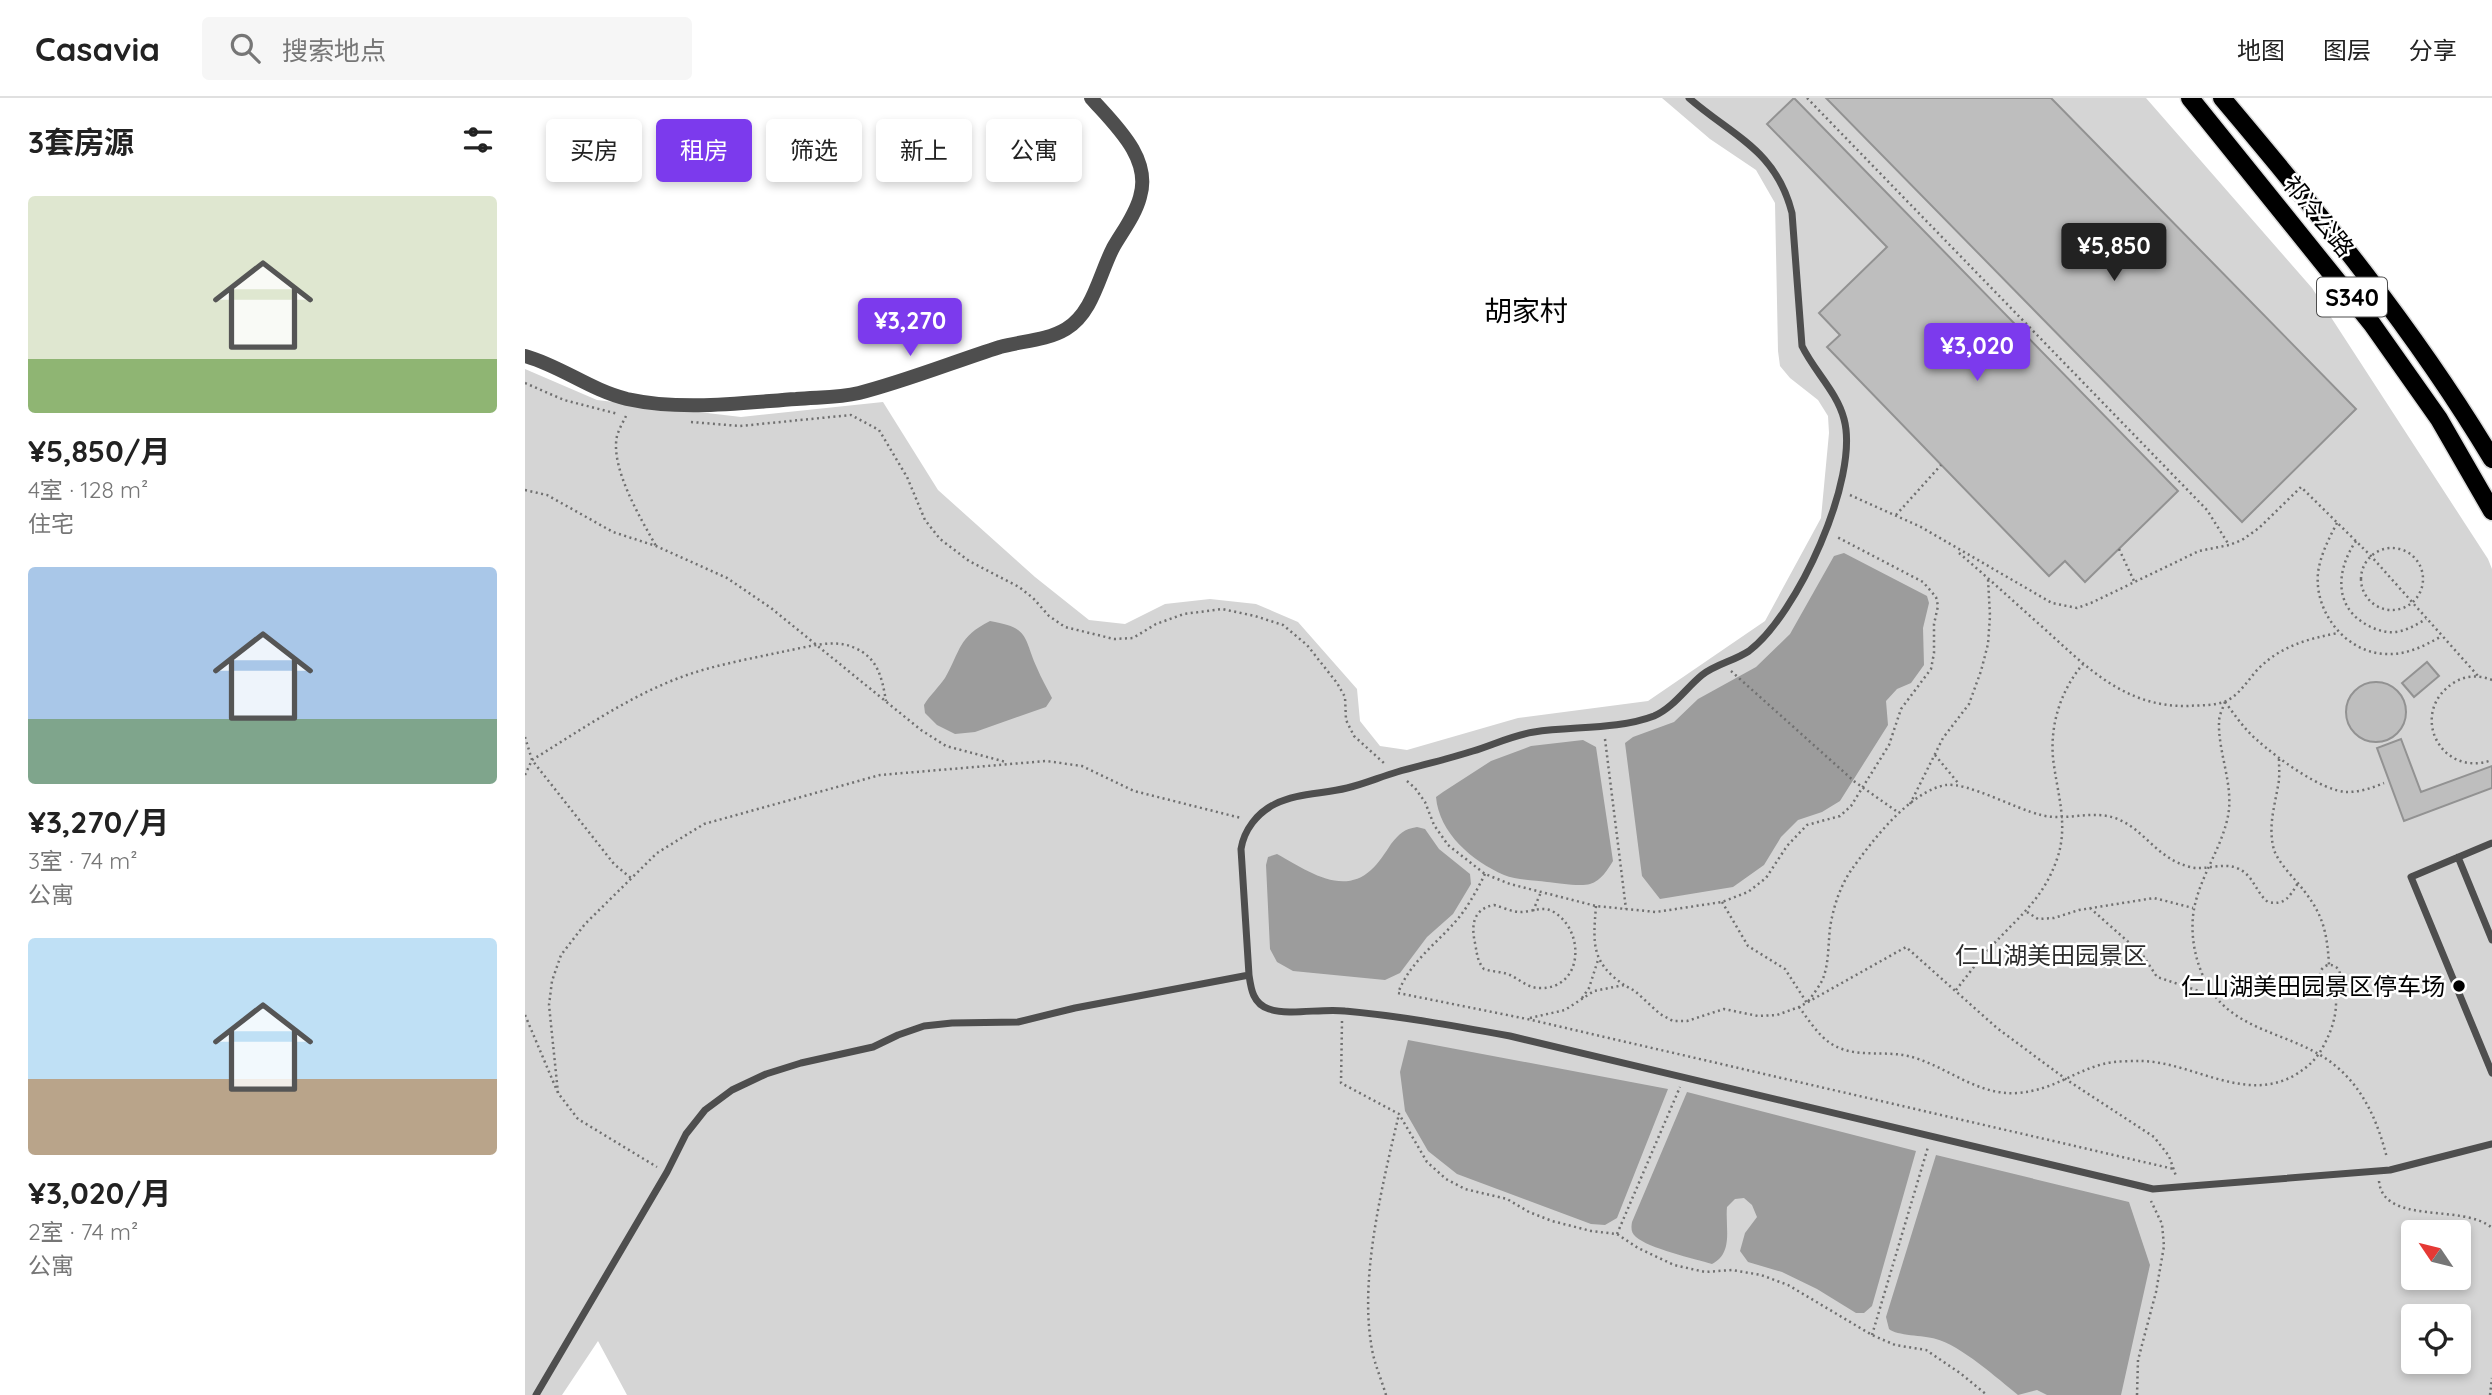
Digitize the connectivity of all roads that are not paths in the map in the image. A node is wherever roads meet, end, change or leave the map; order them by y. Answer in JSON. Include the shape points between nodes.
{"nodes":[{"id":1,"x":1091,"y":98,"type":"edge"},
{"id":2,"x":1689,"y":98,"type":"edge"},
{"id":3,"x":2190,"y":98,"type":"edge"},
{"id":4,"x":2222,"y":98,"type":"edge"},
{"id":5,"x":525,"y":356,"type":"edge"},
{"id":6,"x":2492,"y":459,"type":"edge"},
{"id":7,"x":2492,"y":512,"type":"edge"},
{"id":8,"x":2492,"y":843,"type":"edge"},
{"id":9,"x":2458,"y":857,"type":"junction"},
{"id":10,"x":2492,"y":940,"type":"edge"},
{"id":11,"x":1248,"y":975,"type":"junction"},
{"id":12,"x":2492,"y":1073,"type":"edge"},
{"id":13,"x":2492,"y":1144,"type":"edge"},
{"id":14,"x":536,"y":1395,"type":"edge"}],
"edges":[{"from":1,"to":5,"type":"street","via":[[1137,154],[1143,174],[1140,196],[1094,294],[1066,329],[857,393],[747,404],[627,399]]},
{"from":2,"to":11,"type":"lane","via":[[1769,162],[1787,192],[1802,346],[1844,419],[1845,470],[1824,531],[1790,600],[1749,650],[1704,674],[1657,715],[1636,722],[1531,733],[1346,788],[1275,804],[1254,821],[1241,849]]},
{"from":3,"to":7,"type":"main road","name":"祁冷公路","number":"S340","via":[[2372,324],[2439,419]]},
{"from":4,"to":6,"type":"main road","name":"祁冷公路","number":"S340","via":[[2392,310],[2461,406]]},
{"from":8,"to":9,"type":"lane"},
{"from":9,"to":10,"type":"lane"},
{"from":9,"to":12,"type":"lane","via":[[2411,877]]},
{"from":11,"to":13,"type":"lane","via":[[1253,994],[1270,1010],[1342,1010],[1510,1036],[2144,1188],[2390,1170]]},
{"from":11,"to":14,"type":"lane","via":[[1018,1022],[924,1026],[873,1047],[766,1074],[732,1090],[705,1110],[685,1134]]}]}
